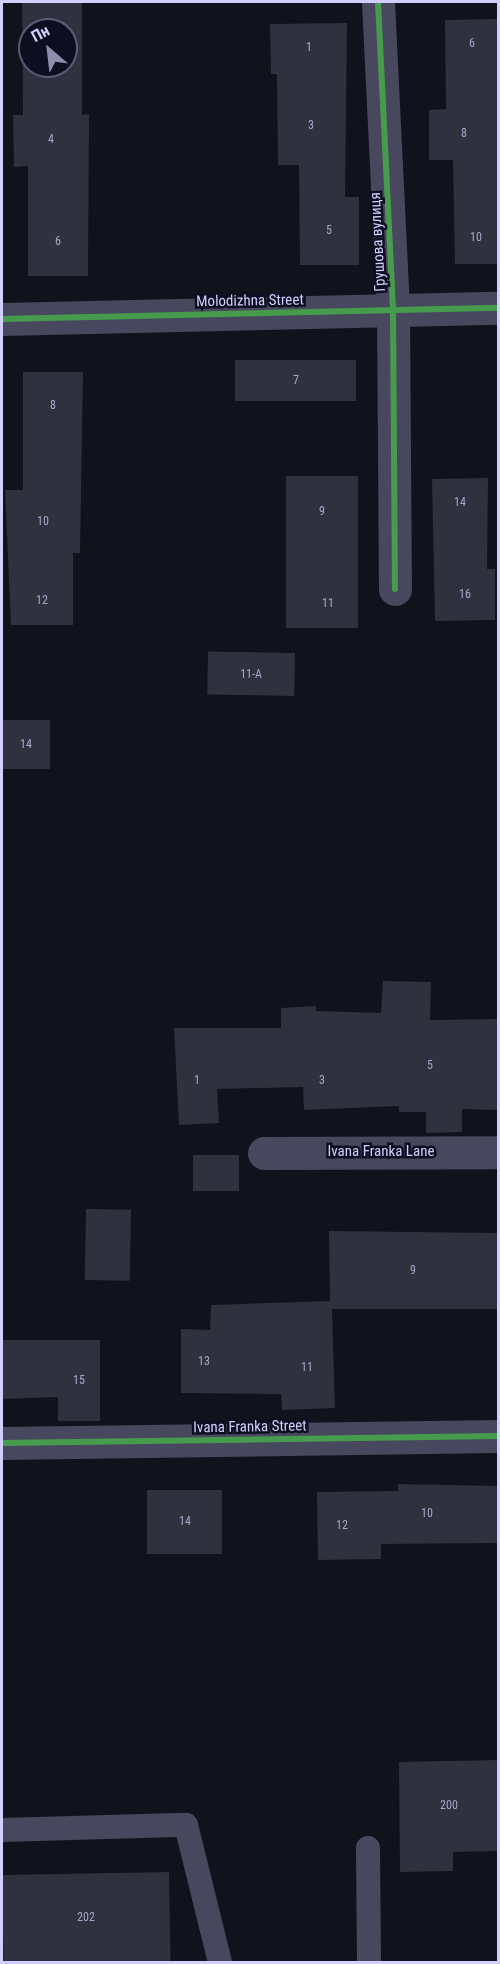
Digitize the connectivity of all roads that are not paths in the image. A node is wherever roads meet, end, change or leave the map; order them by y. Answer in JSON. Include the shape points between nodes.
{"nodes":[{"id":1,"x":378,"y":2,"type":"edge"},
{"id":2,"x":498,"y":308,"type":"edge"},
{"id":3,"x":393,"y":309,"type":"junction"},
{"id":4,"x":2,"y":319,"type":"edge"},
{"id":5,"x":395,"y":589,"type":"dead end"},
{"id":6,"x":498,"y":1152,"type":"edge"},
{"id":7,"x":264,"y":1153,"type":"dead end"},
{"id":8,"x":498,"y":1437,"type":"edge"},
{"id":9,"x":2,"y":1443,"type":"edge"},
{"id":10,"x":2,"y":1830,"type":"edge"},
{"id":11,"x":368,"y":1848,"type":"dead end"},
{"id":12,"x":220,"y":1962,"type":"edge"},
{"id":13,"x":369,"y":1962,"type":"edge"}],
"edges":[{"from":1,"to":3,"type":"street","name":"Грушова вулиця"},
{"from":2,"to":3,"type":"street","name":"Molodizhna Street"},
{"from":3,"to":4,"type":"street","name":"Molodizhna Street"},
{"from":3,"to":5,"type":"street","name":"Грушова вулиця"},
{"from":6,"to":7,"type":"street","name":"Ivana Franka Lane"},
{"from":8,"to":9,"type":"street","name":"Ivana Franka Street"},
{"from":10,"to":12,"type":"lane","via":[[186,1825]]},
{"from":11,"to":13,"type":"lane"}]}
